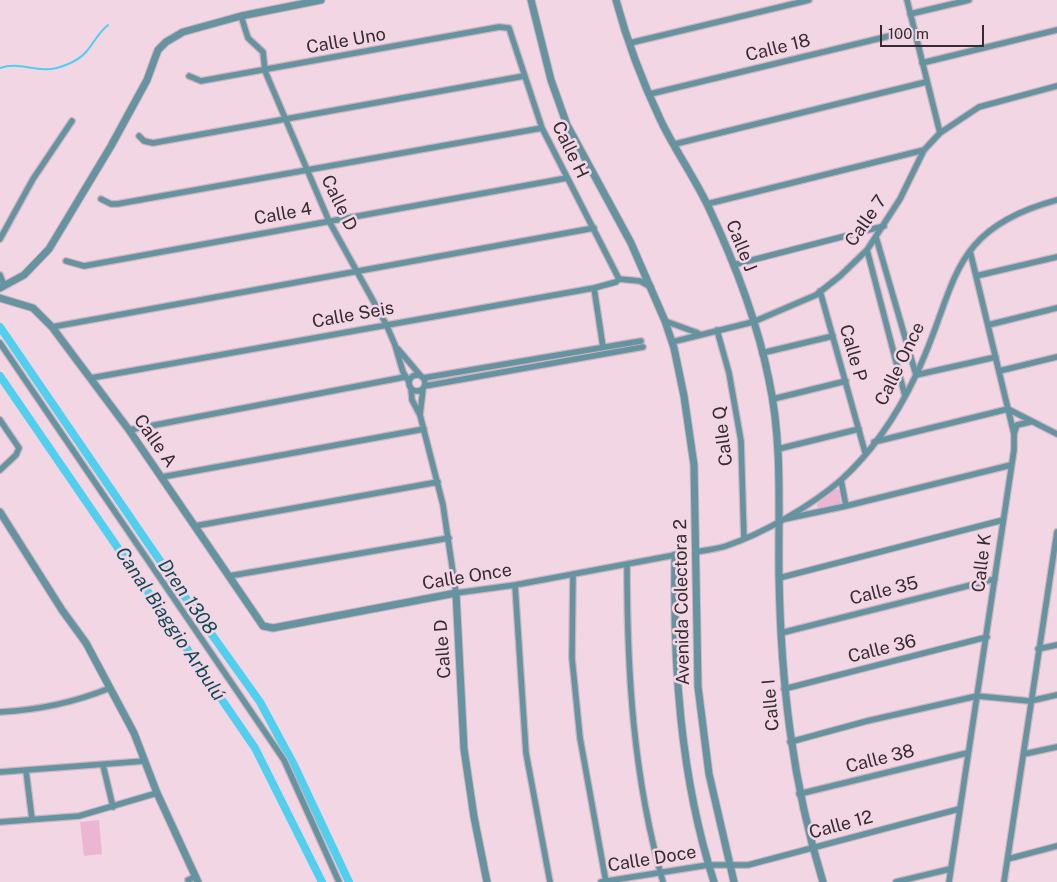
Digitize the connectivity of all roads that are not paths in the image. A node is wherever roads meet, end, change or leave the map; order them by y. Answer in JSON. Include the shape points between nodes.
{"nodes":[{"id":1,"x":321,"y":0,"type":"edge"},
{"id":2,"x":531,"y":0,"type":"edge"},
{"id":3,"x":616,"y":0,"type":"edge"},
{"id":4,"x":809,"y":0,"type":"edge"},
{"id":5,"x":907,"y":0,"type":"edge"},
{"id":6,"x":968,"y":0,"type":"edge"},
{"id":7,"x":910,"y":14,"type":"junction"},
{"id":8,"x":241,"y":16,"type":"junction"},
{"id":9,"x":509,"y":28,"type":"joint"},
{"id":10,"x":914,"y":30,"type":"junction"},
{"id":11,"x":1057,"y":30,"type":"edge"},
{"id":12,"x":630,"y":43,"type":"junction"},
{"id":13,"x":922,"y":63,"type":"junction"},
{"id":14,"x":265,"y":70,"type":"junction"},
{"id":15,"x":188,"y":76,"type":"dead end"},
{"id":16,"x":524,"y":76,"type":"junction"},
{"id":17,"x":926,"y":82,"type":"junction"},
{"id":18,"x":1057,"y":86,"type":"edge"},
{"id":19,"x":650,"y":94,"type":"junction"},
{"id":20,"x":285,"y":118,"type":"junction"},
{"id":21,"x":72,"y":122,"type":"dead end"},
{"id":22,"x":542,"y":128,"type":"junction"},
{"id":23,"x":940,"y":133,"type":"junction"},
{"id":24,"x":139,"y":136,"type":"dead end"},
{"id":25,"x":675,"y":144,"type":"junction"},
{"id":26,"x":924,"y":150,"type":"junction"},
{"id":27,"x":306,"y":169,"type":"junction"},
{"id":28,"x":567,"y":178,"type":"junction"},
{"id":29,"x":101,"y":199,"type":"dead end"},
{"id":30,"x":1057,"y":200,"type":"edge"},
{"id":31,"x":707,"y":204,"type":"junction"},
{"id":32,"x":329,"y":221,"type":"junction"},
{"id":33,"x":884,"y":226,"type":"junction"},
{"id":34,"x":594,"y":228,"type":"junction"},
{"id":35,"x":876,"y":237,"type":"junction"},
{"id":36,"x":0,"y":239,"type":"edge"},
{"id":37,"x":867,"y":250,"type":"junction"},
{"id":38,"x":970,"y":250,"type":"junction"},
{"id":39,"x":1057,"y":257,"type":"edge"},
{"id":40,"x":66,"y":261,"type":"dead end"},
{"id":41,"x":733,"y":265,"type":"junction"},
{"id":42,"x":357,"y":271,"type":"junction"},
{"id":43,"x":0,"y":275,"type":"edge"},
{"id":44,"x":976,"y":276,"type":"junction"},
{"id":45,"x":619,"y":280,"type":"junction"},
{"id":46,"x":2,"y":287,"type":"edge"},
{"id":47,"x":651,"y":287,"type":"junction"},
{"id":48,"x":594,"y":288,"type":"junction"},
{"id":49,"x":820,"y":291,"type":"junction"},
{"id":50,"x":0,"y":298,"type":"edge"},
{"id":51,"x":1057,"y":308,"type":"edge"},
{"id":52,"x":665,"y":321,"type":"junction"},
{"id":53,"x":754,"y":322,"type":"junction"},
{"id":54,"x":386,"y":324,"type":"junction"},
{"id":55,"x":988,"y":325,"type":"junction"},
{"id":56,"x":52,"y":328,"type":"junction"},
{"id":57,"x":717,"y":330,"type":"junction"},
{"id":58,"x":700,"y":334,"type":"junction"},
{"id":59,"x":833,"y":336,"type":"junction"},
{"id":60,"x":672,"y":342,"type":"junction"},
{"id":61,"x":0,"y":343,"type":"edge"},
{"id":62,"x":395,"y":345,"type":"junction"},
{"id":63,"x":603,"y":347,"type":"junction"},
{"id":64,"x":762,"y":353,"type":"junction"},
{"id":65,"x":996,"y":357,"type":"junction"},
{"id":66,"x":1057,"y":357,"type":"edge"},
{"id":67,"x":999,"y":371,"type":"junction"},
{"id":68,"x":916,"y":375,"type":"junction"},
{"id":69,"x":422,"y":376,"type":"junction"},
{"id":70,"x":92,"y":378,"type":"junction"},
{"id":71,"x":846,"y":381,"type":"junction"},
{"id":72,"x":408,"y":382,"type":"junction"},
{"id":73,"x":424,"y":388,"type":"junction"},
{"id":74,"x":905,"y":396,"type":"junction"},
{"id":75,"x":773,"y":399,"type":"junction"},
{"id":76,"x":1008,"y":409,"type":"junction"},
{"id":77,"x":420,"y":415,"type":"junction"},
{"id":78,"x":0,"y":420,"type":"edge"},
{"id":79,"x":1035,"y":423,"type":"junction"},
{"id":80,"x":424,"y":429,"type":"junction"},
{"id":81,"x":129,"y":430,"type":"junction"},
{"id":82,"x":859,"y":430,"type":"junction"},
{"id":83,"x":1014,"y":434,"type":"junction"},
{"id":84,"x":1057,"y":434,"type":"edge"},
{"id":85,"x":874,"y":442,"type":"junction"},
{"id":86,"x":778,"y":449,"type":"junction"},
{"id":87,"x":866,"y":452,"type":"junction"},
{"id":88,"x":1011,"y":465,"type":"junction"},
{"id":89,"x":0,"y":470,"type":"edge"},
{"id":90,"x":162,"y":477,"type":"junction"},
{"id":91,"x":841,"y":480,"type":"junction"},
{"id":92,"x":438,"y":482,"type":"junction"},
{"id":93,"x":846,"y":506,"type":"junction"},
{"id":94,"x":0,"y":512,"type":"edge"},
{"id":95,"x":780,"y":520,"type":"junction"},
{"id":96,"x":1003,"y":520,"type":"junction"},
{"id":97,"x":195,"y":526,"type":"junction"},
{"id":98,"x":1057,"y":532,"type":"edge"},
{"id":99,"x":449,"y":538,"type":"junction"},
{"id":100,"x":744,"y":539,"type":"junction"},
{"id":101,"x":1056,"y":545,"type":"edge"},
{"id":102,"x":696,"y":552,"type":"junction"},
{"id":103,"x":675,"y":554,"type":"joint"},
{"id":104,"x":627,"y":564,"type":"junction"},
{"id":105,"x":572,"y":574,"type":"junction"},
{"id":106,"x":229,"y":576,"type":"junction"},
{"id":107,"x":779,"y":578,"type":"junction"},
{"id":108,"x":995,"y":579,"type":"junction"},
{"id":109,"x":515,"y":585,"type":"junction"},
{"id":110,"x":456,"y":593,"type":"junction"},
{"id":111,"x":263,"y":626,"type":"joint"},
{"id":112,"x":781,"y":633,"type":"junction"},
{"id":113,"x":987,"y":637,"type":"junction"},
{"id":114,"x":1057,"y":644,"type":"edge"},
{"id":115,"x":1038,"y":649,"type":"junction"},
{"id":116,"x":110,"y":688,"type":"junction"},
{"id":117,"x":784,"y":689,"type":"junction"},
{"id":118,"x":1057,"y":695,"type":"edge"},
{"id":119,"x":978,"y":696,"type":"junction"},
{"id":120,"x":1030,"y":701,"type":"junction"},
{"id":121,"x":0,"y":712,"type":"edge"},
{"id":122,"x":790,"y":742,"type":"junction"},
{"id":123,"x":1057,"y":747,"type":"edge"},
{"id":124,"x":967,"y":753,"type":"junction"},
{"id":125,"x":1024,"y":754,"type":"junction"},
{"id":126,"x":144,"y":761,"type":"junction"},
{"id":127,"x":103,"y":765,"type":"junction"},
{"id":128,"x":26,"y":771,"type":"junction"},
{"id":129,"x":0,"y":772,"type":"edge"},
{"id":130,"x":157,"y":793,"type":"junction"},
{"id":131,"x":799,"y":794,"type":"junction"},
{"id":132,"x":113,"y":807,"type":"junction"},
{"id":133,"x":959,"y":809,"type":"junction"},
{"id":134,"x":32,"y":819,"type":"junction"},
{"id":135,"x":0,"y":822,"type":"edge"},
{"id":136,"x":1057,"y":846,"type":"edge"},
{"id":137,"x":812,"y":847,"type":"junction"},
{"id":138,"x":1008,"y":859,"type":"junction"},
{"id":139,"x":708,"y":865,"type":"junction"},
{"id":140,"x":730,"y":866,"type":"junction"},
{"id":141,"x":950,"y":869,"type":"junction"},
{"id":142,"x":660,"y":872,"type":"junction"},
{"id":143,"x":194,"y":880,"type":"edge"},
{"id":144,"x":339,"y":882,"type":"edge"},
{"id":145,"x":487,"y":882,"type":"edge"},
{"id":146,"x":550,"y":882,"type":"edge"},
{"id":147,"x":604,"y":882,"type":"edge"},
{"id":148,"x":663,"y":882,"type":"edge"},
{"id":149,"x":714,"y":882,"type":"edge"},
{"id":150,"x":734,"y":882,"type":"edge"},
{"id":151,"x":823,"y":882,"type":"edge"},
{"id":152,"x":896,"y":882,"type":"edge"},
{"id":153,"x":949,"y":882,"type":"edge"},
{"id":154,"x":1004,"y":882,"type":"edge"}],
"edges":[{"from":1,"to":8,"type":"street"},
{"from":2,"to":47,"type":"street","name":"Avenida Colectora 2","via":[[551,80],[567,125]]},
{"from":3,"to":12,"type":"street","name":"Calle J"},
{"from":4,"to":12,"type":"street"},
{"from":5,"to":7,"type":"street"},
{"from":6,"to":7,"type":"street"},
{"from":7,"to":10,"type":"street"},
{"from":8,"to":14,"type":"street","name":"Calle D","via":[[248,38],[263,52]]},
{"from":8,"to":46,"type":"street","via":[[183,32],[158,50],[147,80],[49,249],[24,275]]},
{"from":9,"to":14,"type":"street","name":"Calle Uno","via":[[499,27]]},
{"from":9,"to":16,"type":"street","name":"Calle H"},
{"from":10,"to":13,"type":"street"},
{"from":10,"to":19,"type":"street","name":"Calle 18"},
{"from":11,"to":13,"type":"street"},
{"from":12,"to":19,"type":"street","name":"Calle J"},
{"from":13,"to":17,"type":"street"},
{"from":14,"to":15,"type":"street","name":"Calle Uno","via":[[201,81]]},
{"from":14,"to":20,"type":"street","name":"Calle D"},
{"from":16,"to":20,"type":"street"},
{"from":16,"to":22,"type":"street","name":"Calle H"},
{"from":17,"to":23,"type":"street"},
{"from":17,"to":25,"type":"street"},
{"from":18,"to":23,"type":"street","name":"Calle 7","via":[[978,107]]},
{"from":19,"to":25,"type":"street","name":"Calle J"},
{"from":20,"to":24,"type":"street","via":[[153,143]]},
{"from":20,"to":27,"type":"street","name":"Calle D"},
{"from":21,"to":36,"type":"street","via":[[33,179]]},
{"from":22,"to":27,"type":"street"},
{"from":22,"to":28,"type":"street","name":"Calle H"},
{"from":23,"to":26,"type":"street","name":"Calle 7"},
{"from":25,"to":31,"type":"street","name":"Calle J"},
{"from":26,"to":31,"type":"street"},
{"from":26,"to":33,"type":"street","name":"Calle 7"},
{"from":27,"to":29,"type":"street","via":[[117,204]]},
{"from":27,"to":32,"type":"street","name":"Calle D"},
{"from":28,"to":32,"type":"street","name":"Calle 4"},
{"from":28,"to":34,"type":"street","name":"Calle H"},
{"from":30,"to":38,"type":"street","name":"Calle Once","via":[[1020,212],[980,238]]},
{"from":31,"to":41,"type":"street","name":"Calle J"},
{"from":32,"to":40,"type":"street","name":"Calle 4","via":[[84,266]]},
{"from":32,"to":42,"type":"street","name":"Calle D"},
{"from":33,"to":35,"type":"street","name":"Calle 7"},
{"from":33,"to":41,"type":"street"},
{"from":34,"to":42,"type":"street"},
{"from":34,"to":45,"type":"street","name":"Calle H"},
{"from":35,"to":37,"type":"street","name":"Calle 7"},
{"from":35,"to":68,"type":"street"},
{"from":37,"to":49,"type":"street","name":"Calle 7"},
{"from":37,"to":74,"type":"street"},
{"from":38,"to":44,"type":"street","name":"Calle K"},
{"from":38,"to":68,"type":"street","name":"Calle Once","via":[[948,289]]},
{"from":39,"to":44,"type":"street"},
{"from":41,"to":53,"type":"street","name":"Calle J"},
{"from":42,"to":54,"type":"street","name":"Calle D"},
{"from":42,"to":56,"type":"street"},
{"from":43,"to":46,"type":"street"},
{"from":44,"to":55,"type":"street","name":"Calle K"},
{"from":45,"to":47,"type":"street","via":[[640,282]]},
{"from":45,"to":48,"type":"street","name":"Calle Seis"},
{"from":47,"to":52,"type":"street","name":"Avenida Colectora 2"},
{"from":48,"to":54,"type":"street","name":"Calle Seis"},
{"from":48,"to":63,"type":"street"},
{"from":49,"to":53,"type":"street","name":"Calle 7"},
{"from":49,"to":59,"type":"street","name":"Calle P"},
{"from":50,"to":56,"type":"street","name":"Calle A","via":[[33,308]]},
{"from":51,"to":55,"type":"street"},
{"from":52,"to":58,"type":"street"},
{"from":52,"to":60,"type":"street","name":"Avenida Colectora 2"},
{"from":53,"to":57,"type":"street","name":"Calle 7"},
{"from":53,"to":64,"type":"street","name":"Calle J"},
{"from":54,"to":62,"type":"street","name":"Calle D"},
{"from":54,"to":70,"type":"street","name":"Calle Seis"},
{"from":55,"to":65,"type":"street","name":"Calle K"},
{"from":56,"to":70,"type":"street","name":"Calle A"},
{"from":57,"to":58,"type":"street","name":"Calle 7"},
{"from":57,"to":100,"type":"street","name":"Calle Q","via":[[729,372],[741,442]]},
{"from":58,"to":60,"type":"street","name":"Calle 7"},
{"from":59,"to":64,"type":"street"},
{"from":59,"to":71,"type":"street","name":"Calle P"},
{"from":60,"to":102,"type":"street","name":"Avenida Colectora 2","via":[[694,465]]},
{"from":61,"to":144,"type":"street","via":[[284,760]]},
{"from":62,"to":69,"type":"street","name":"Calle D"},
{"from":62,"to":72,"type":"street","name":"Calle D"},
{"from":63,"to":69,"type":"street"},
{"from":63,"to":73,"type":"street","via":[[642,344]]},
{"from":64,"to":75,"type":"street","name":"Calle J"},
{"from":65,"to":67,"type":"street","name":"Calle K"},
{"from":65,"to":68,"type":"street"},
{"from":66,"to":67,"type":"street"},
{"from":67,"to":76,"type":"street","name":"Calle K"},
{"from":68,"to":74,"type":"street","name":"Calle Once"},
{"from":69,"to":72,"type":"street","via":[[412,376]]},
{"from":69,"to":73,"type":"street"},
{"from":70,"to":81,"type":"street","name":"Calle A"},
{"from":71,"to":75,"type":"street"},
{"from":71,"to":82,"type":"street","name":"Calle P"},
{"from":72,"to":73,"type":"street","via":[[417,391]]},
{"from":72,"to":77,"type":"street","name":"Calle D"},
{"from":72,"to":81,"type":"street"},
{"from":73,"to":77,"type":"street","name":"Calle D"},
{"from":74,"to":85,"type":"street","name":"Calle Once"},
{"from":75,"to":86,"type":"street","name":"Calle J"},
{"from":76,"to":79,"type":"street"},
{"from":76,"to":83,"type":"street","name":"Calle K"},
{"from":76,"to":85,"type":"street"},
{"from":77,"to":80,"type":"street","name":"Calle D"},
{"from":78,"to":89,"type":"street","via":[[19,448],[16,456]]},
{"from":79,"to":83,"type":"street","via":[[1021,423]]},
{"from":79,"to":84,"type":"street"},
{"from":80,"to":90,"type":"street"},
{"from":80,"to":92,"type":"street","name":"Calle D"},
{"from":81,"to":90,"type":"street","name":"Calle A"},
{"from":82,"to":86,"type":"street"},
{"from":82,"to":87,"type":"street","name":"Calle P"},
{"from":83,"to":88,"type":"street","name":"Calle K"},
{"from":85,"to":87,"type":"street","name":"Calle Once"},
{"from":86,"to":95,"type":"street","name":"Calle J"},
{"from":87,"to":91,"type":"street","name":"Calle Once"},
{"from":88,"to":93,"type":"street"},
{"from":88,"to":96,"type":"street","name":"Calle K"},
{"from":90,"to":97,"type":"street","name":"Calle A"},
{"from":91,"to":93,"type":"street"},
{"from":91,"to":95,"type":"street","name":"Calle Once"},
{"from":92,"to":97,"type":"street"},
{"from":92,"to":99,"type":"street","name":"Calle D"},
{"from":93,"to":95,"type":"street"},
{"from":94,"to":116,"type":"street","via":[[86,643]]},
{"from":95,"to":100,"type":"street","name":"Calle Once"},
{"from":95,"to":107,"type":"street","name":"Calle I"},
{"from":96,"to":107,"type":"street"},
{"from":96,"to":108,"type":"street","name":"Calle K"},
{"from":97,"to":106,"type":"street","name":"Calle A"},
{"from":98,"to":101,"type":"street"},
{"from":99,"to":106,"type":"street"},
{"from":99,"to":110,"type":"street","name":"Calle D"},
{"from":100,"to":102,"type":"street","name":"Calle Once"},
{"from":101,"to":115,"type":"street"},
{"from":102,"to":140,"type":"street","name":"Avenida Colectora 2","via":[[698,687],[709,774]]},
{"from":103,"to":104,"type":"street","name":"Calle Once"},
{"from":103,"to":139,"type":"street","name":"Avenida Colectora 2","via":[[674,629],[679,703],[689,775]]},
{"from":104,"to":105,"type":"street","name":"Calle Once"},
{"from":104,"to":142,"type":"street","via":[[627,646],[637,762]]},
{"from":105,"to":109,"type":"street","name":"Calle Once"},
{"from":105,"to":147,"type":"street","via":[[572,658],[580,738]]},
{"from":106,"to":111,"type":"street","name":"Calle A"},
{"from":107,"to":112,"type":"street","name":"Calle I"},
{"from":108,"to":112,"type":"street","name":"Calle 35"},
{"from":108,"to":113,"type":"street","name":"Calle K"},
{"from":109,"to":110,"type":"street","name":"Calle Once"},
{"from":109,"to":146,"type":"street","via":[[526,753]]},
{"from":110,"to":111,"type":"street","name":"Calle Once","via":[[273,628]]},
{"from":110,"to":145,"type":"street","name":"Calle D","via":[[464,750]]},
{"from":112,"to":117,"type":"street","name":"Calle I"},
{"from":113,"to":117,"type":"street","name":"Calle 36"},
{"from":113,"to":119,"type":"street","name":"Calle K"},
{"from":114,"to":115,"type":"street"},
{"from":115,"to":120,"type":"street"},
{"from":116,"to":121,"type":"street","via":[[82,699],[36,710]]},
{"from":116,"to":126,"type":"street","via":[[134,733]]},
{"from":117,"to":122,"type":"street","name":"Calle I"},
{"from":118,"to":120,"type":"street"},
{"from":119,"to":120,"type":"street"},
{"from":119,"to":122,"type":"street"},
{"from":119,"to":124,"type":"street","name":"Calle K"},
{"from":120,"to":125,"type":"street"},
{"from":122,"to":131,"type":"street","name":"Calle I"},
{"from":123,"to":125,"type":"street"},
{"from":124,"to":131,"type":"street","name":"Calle 38"},
{"from":124,"to":133,"type":"street","name":"Calle K"},
{"from":125,"to":138,"type":"street"},
{"from":126,"to":127,"type":"street"},
{"from":126,"to":130,"type":"street"},
{"from":127,"to":128,"type":"street"},
{"from":127,"to":132,"type":"street"},
{"from":128,"to":129,"type":"street"},
{"from":128,"to":134,"type":"street"},
{"from":130,"to":132,"type":"street"},
{"from":130,"to":143,"type":"street"},
{"from":131,"to":137,"type":"street","name":"Calle I"},
{"from":132,"to":134,"type":"street","via":[[79,816]]},
{"from":133,"to":137,"type":"street","name":"Calle 12"},
{"from":133,"to":141,"type":"street","name":"Calle K"},
{"from":134,"to":135,"type":"street"},
{"from":136,"to":138,"type":"street"},
{"from":137,"to":140,"type":"street","name":"Calle 12","via":[[748,865]]},
{"from":137,"to":151,"type":"street","name":"Calle I"},
{"from":138,"to":154,"type":"street"},
{"from":139,"to":140,"type":"street","name":"Calle 12"},
{"from":139,"to":142,"type":"street","name":"Calle Doce"},
{"from":139,"to":149,"type":"street","name":"Avenida Colectora 2"},
{"from":140,"to":150,"type":"street","name":"Avenida Colectora 2"},
{"from":141,"to":152,"type":"street"},
{"from":141,"to":153,"type":"street","name":"Calle K"},
{"from":142,"to":147,"type":"street","name":"Calle Doce"},
{"from":142,"to":148,"type":"street"}]}
